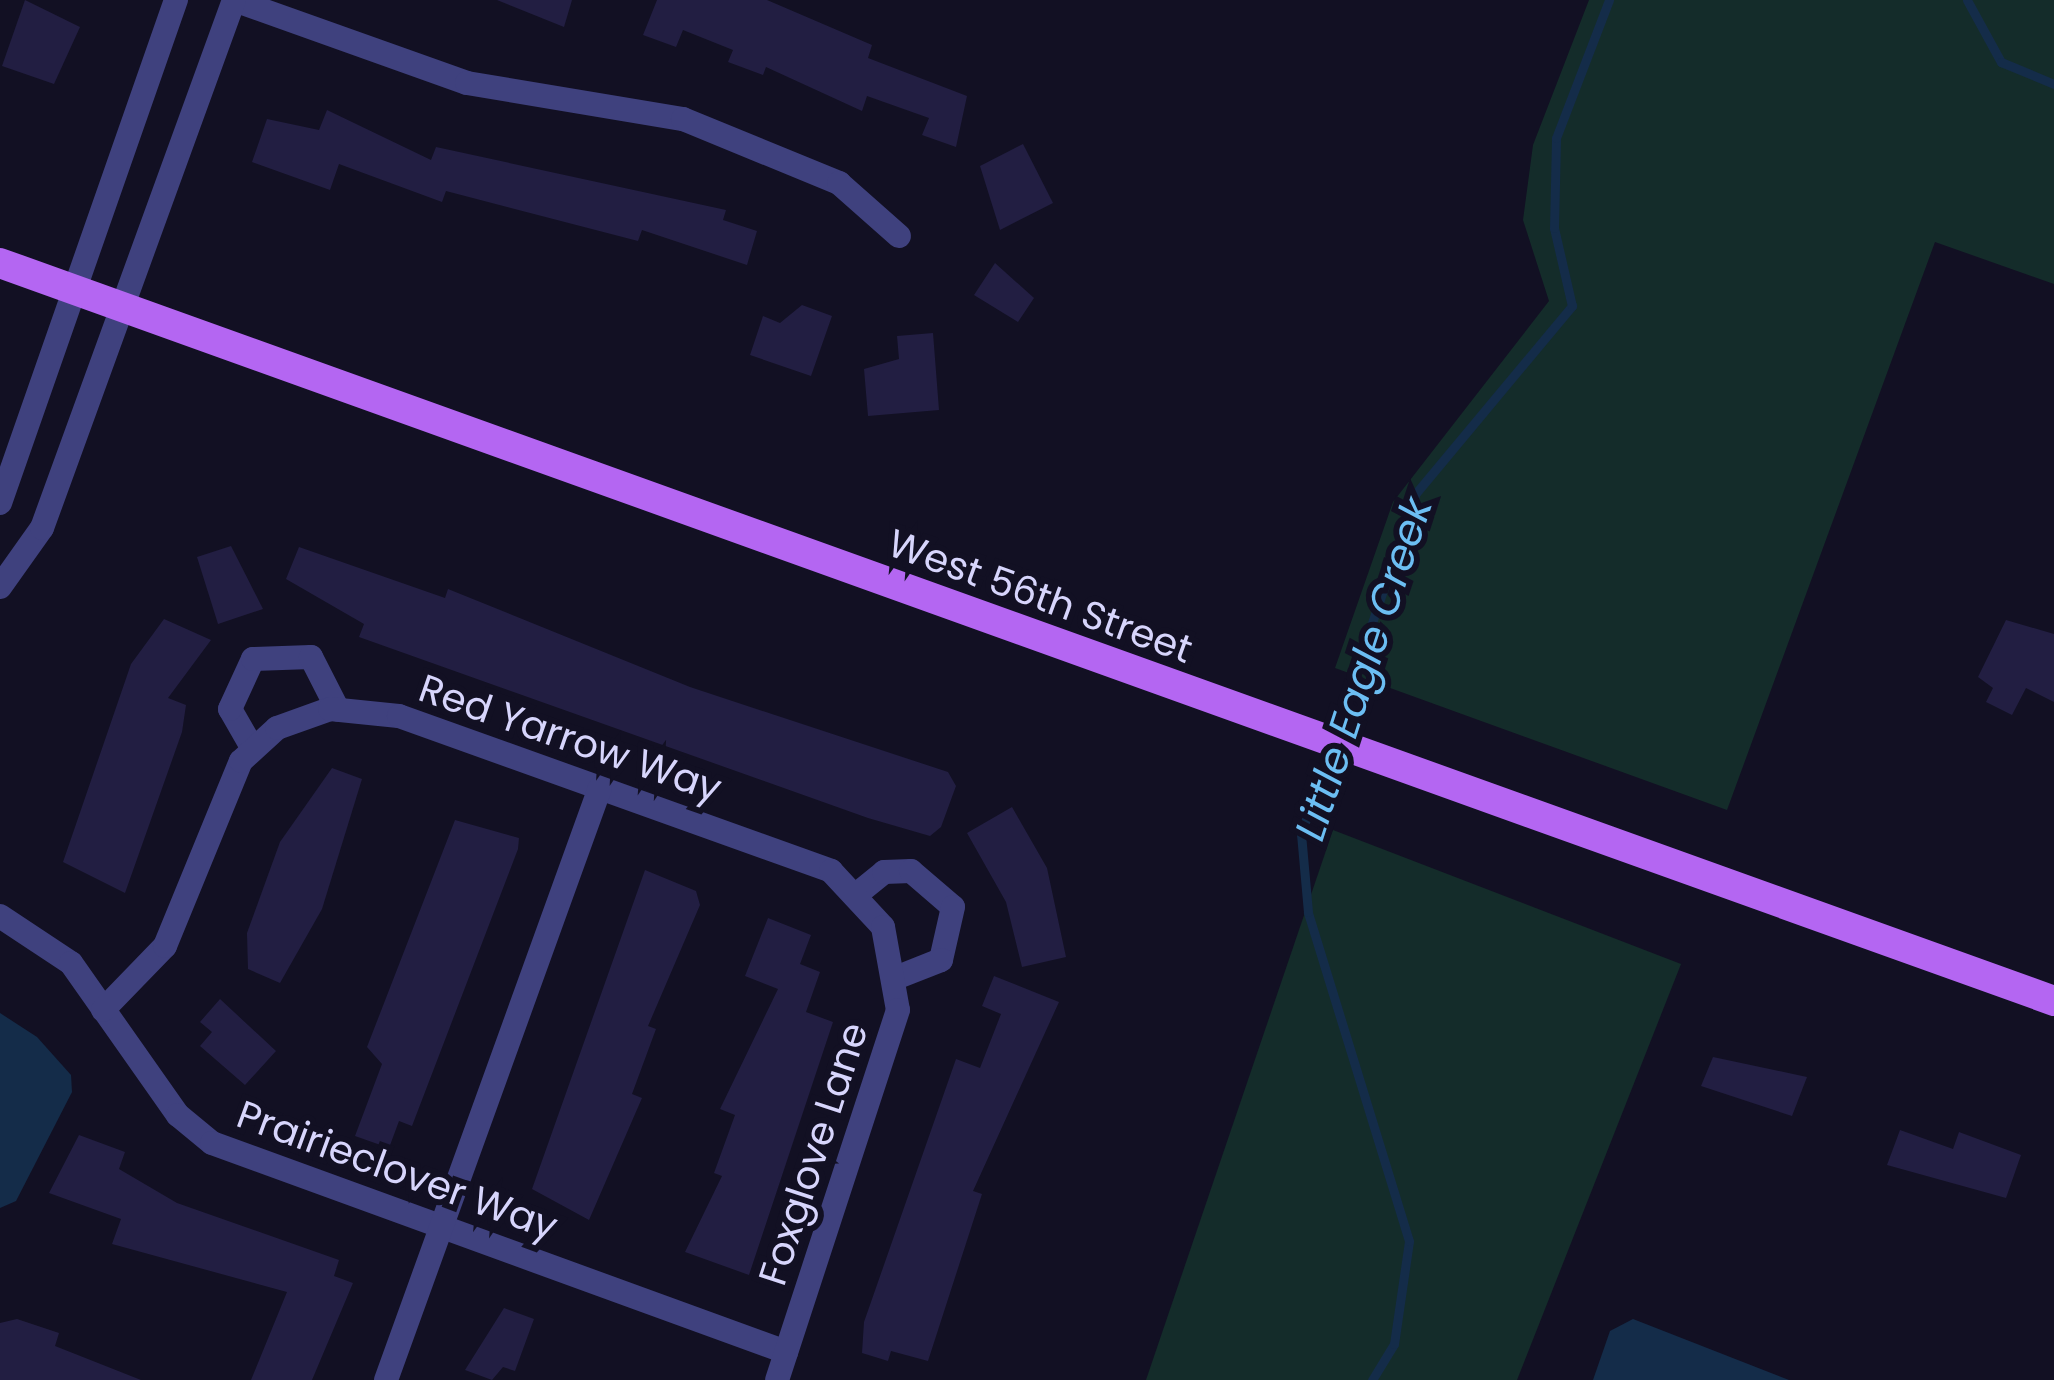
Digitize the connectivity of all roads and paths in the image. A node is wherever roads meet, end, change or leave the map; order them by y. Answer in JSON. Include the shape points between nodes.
{"nodes":[{"id":1,"x":176,"y":0,"type":"edge"},
{"id":2,"x":234,"y":0,"type":"edge"},
{"id":3,"x":899,"y":236,"type":"dead end"},
{"id":4,"x":0,"y":263,"type":"edge"},
{"id":5,"x":71,"y":288,"type":"junction"},
{"id":6,"x":128,"y":308,"type":"junction"},
{"id":7,"x":0,"y":503,"type":"edge"},
{"id":8,"x":0,"y":587,"type":"edge"},
{"id":9,"x":338,"y":710,"type":"junction"},
{"id":10,"x":253,"y":748,"type":"junction"},
{"id":11,"x":600,"y":788,"type":"junction"},
{"id":12,"x":777,"y":850,"type":"joint"},
{"id":13,"x":857,"y":894,"type":"junction"},
{"id":14,"x":0,"y":916,"type":"edge"},
{"id":15,"x":898,"y":977,"type":"junction"},
{"id":16,"x":2054,"y":1001,"type":"edge"},
{"id":17,"x":103,"y":1010,"type":"junction"},
{"id":18,"x":440,"y":1228,"type":"junction"},
{"id":19,"x":786,"y":1352,"type":"junction"},
{"id":20,"x":386,"y":1380,"type":"edge"},
{"id":21,"x":777,"y":1380,"type":"edge"}],
"edges":[{"from":1,"to":5,"type":"street"},
{"from":2,"to":3,"type":"street","via":[[466,83],[683,119],[839,183]]},
{"from":2,"to":6,"type":"street"},
{"from":4,"to":5,"type":"main road","name":"West 56th Street"},
{"from":5,"to":6,"type":"main road","name":"West 56th Street"},
{"from":5,"to":7,"type":"street"},
{"from":6,"to":8,"type":"street","via":[[42,528]]},
{"from":6,"to":16,"type":"main road","name":"West 56th Street"},
{"from":9,"to":10,"type":"street","name":"Red Yarrow Way","via":[[303,716]]},
{"from":9,"to":10,"type":"street","via":[[311,657],[265,653],[230,695]]},
{"from":9,"to":11,"type":"street","name":"Red Yarrow Way","via":[[399,716]]},
{"from":10,"to":17,"type":"street","name":"Red Yarrow Way","via":[[222,791],[165,946]]},
{"from":11,"to":12,"type":"street","name":"Red Yarrow Way"},
{"from":11,"to":18,"type":"street"},
{"from":12,"to":13,"type":"street","name":"Foxglove Lane"},
{"from":13,"to":15,"type":"street","name":"Foxglove Lane","via":[[883,927]]},
{"from":13,"to":15,"type":"street","name":"Foxglove Lane","via":[[884,872],[911,871],[953,907],[941,960]]},
{"from":14,"to":17,"type":"street","name":"Prairieclover Way","via":[[58,951]]},
{"from":15,"to":19,"type":"street","name":"Foxglove Lane","via":[[893,1030]]},
{"from":17,"to":18,"type":"street","name":"Prairieclover Way","via":[[212,1143]]},
{"from":18,"to":19,"type":"street","name":"Prairieclover Way"},
{"from":18,"to":20,"type":"street"},
{"from":19,"to":21,"type":"street","name":"Foxglove Lane"}]}
